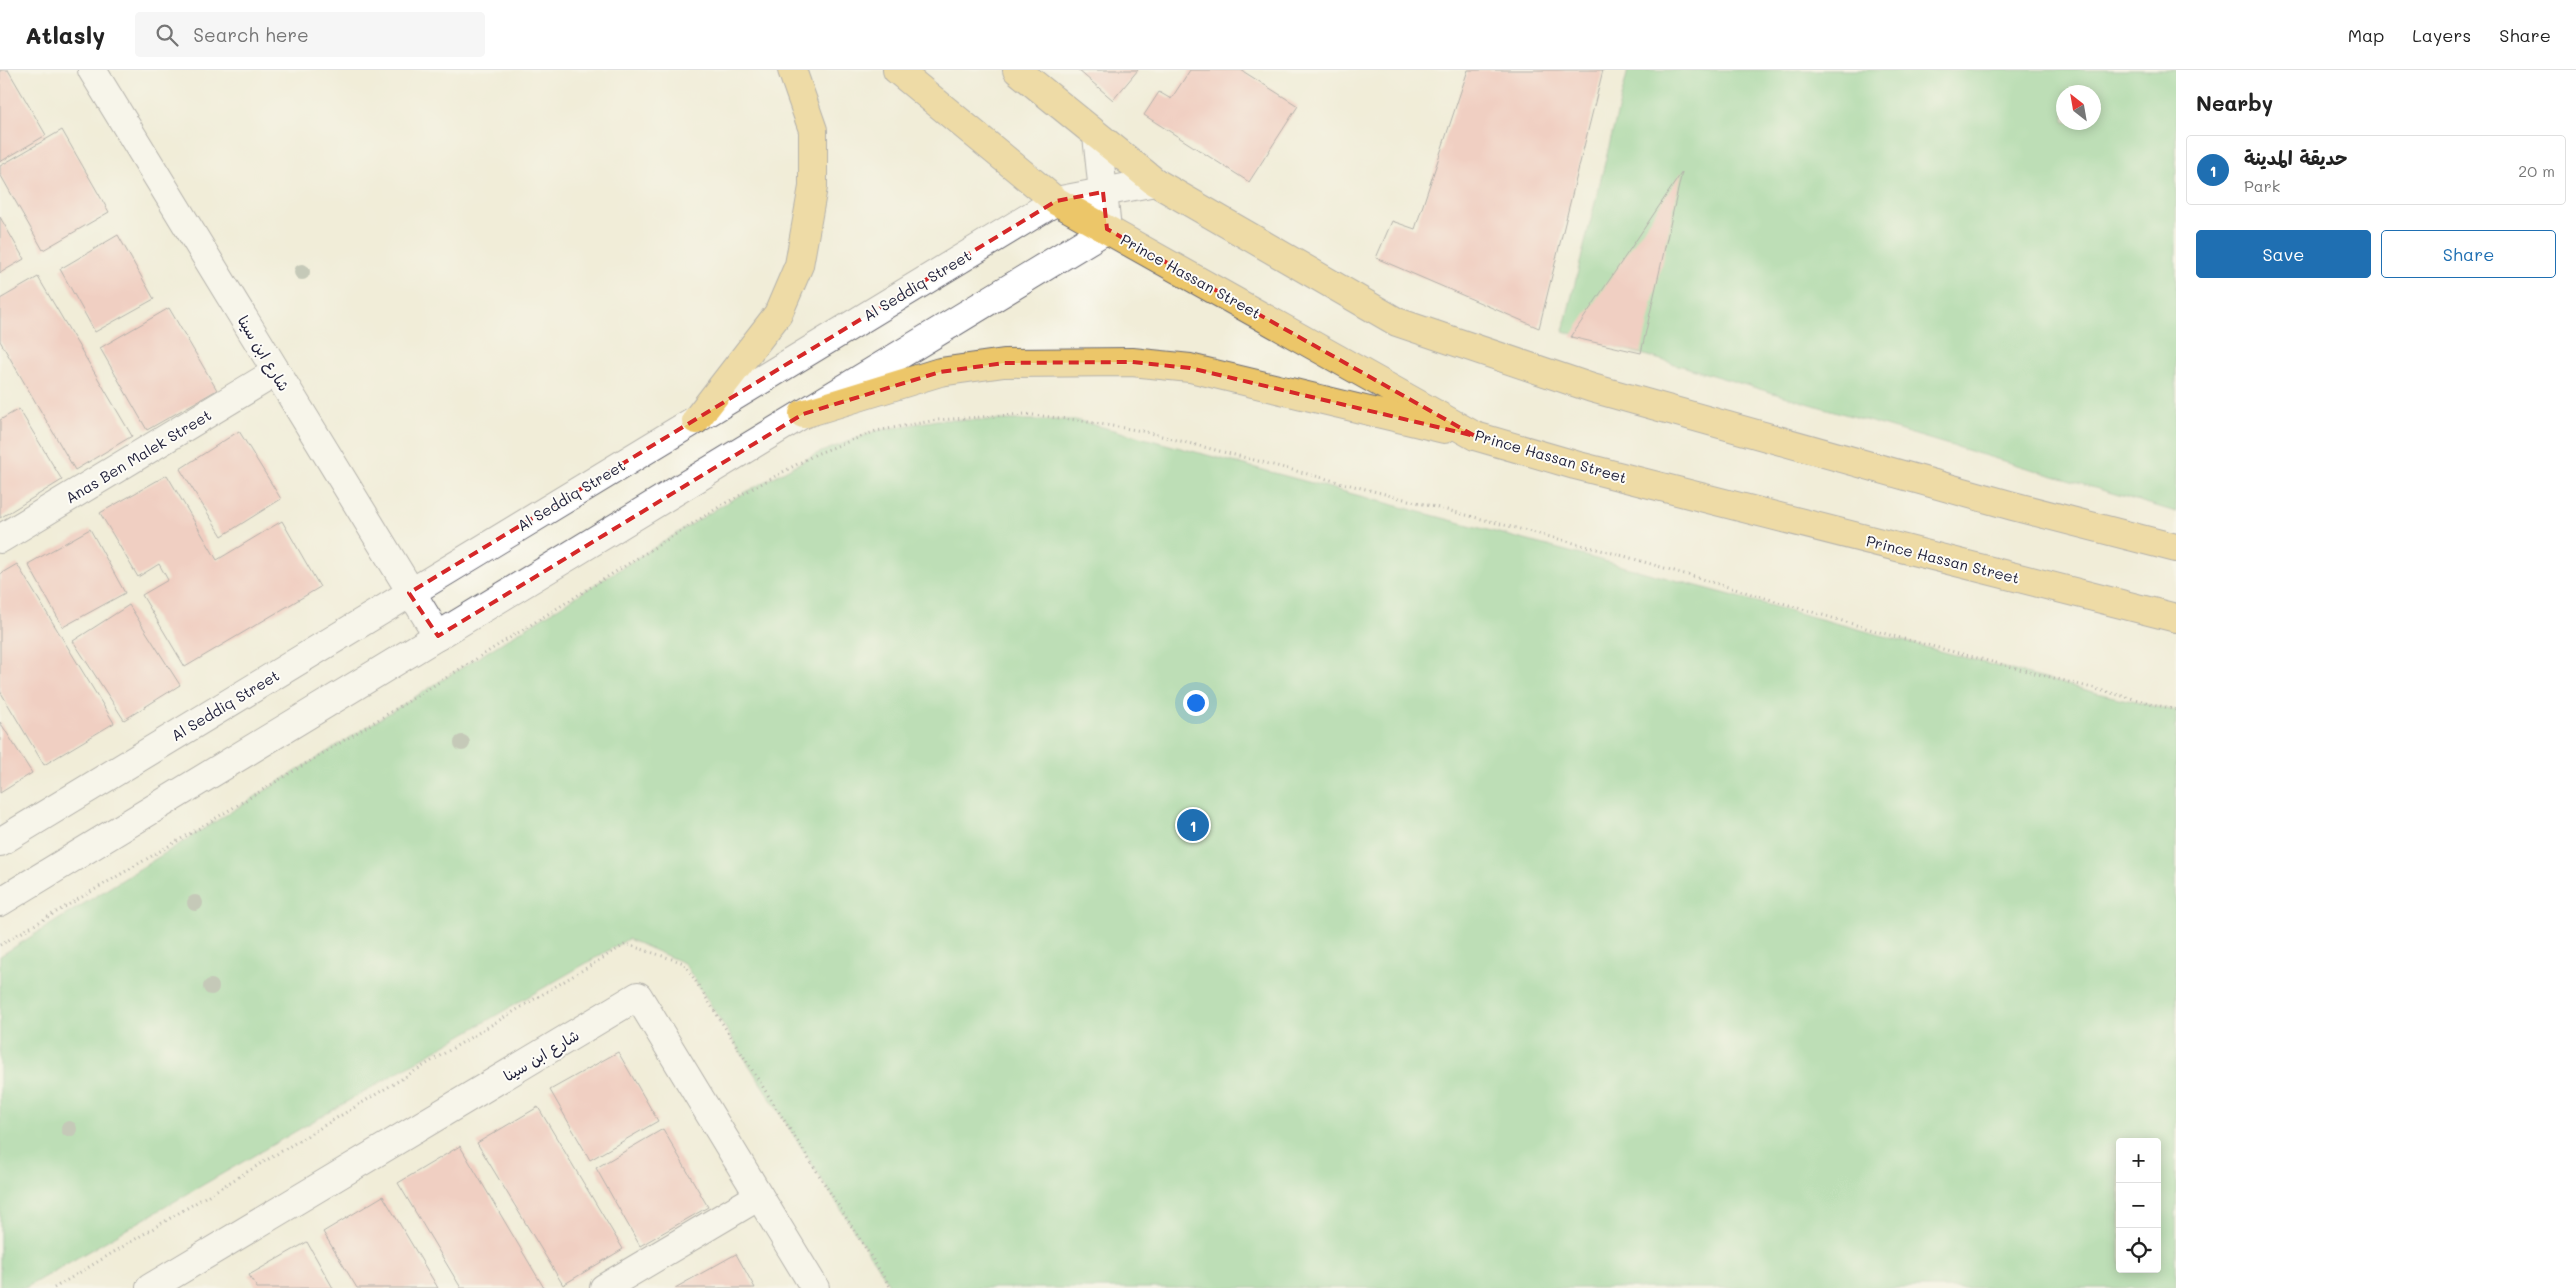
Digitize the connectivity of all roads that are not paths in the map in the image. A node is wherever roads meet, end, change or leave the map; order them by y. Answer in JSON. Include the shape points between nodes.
{"nodes":[{"id":1,"x":92,"y":70,"type":"edge"},
{"id":2,"x":792,"y":70,"type":"edge"},
{"id":3,"x":897,"y":70,"type":"edge"},
{"id":4,"x":1017,"y":70,"type":"edge"},
{"id":5,"x":1097,"y":136,"type":"junction"},
{"id":6,"x":1155,"y":182,"type":"junction"},
{"id":7,"x":1103,"y":192,"type":"junction"},
{"id":8,"x":1056,"y":201,"type":"junction"},
{"id":9,"x":1108,"y":229,"type":"junction"},
{"id":10,"x":276,"y":372,"type":"junction"},
{"id":11,"x":802,"y":414,"type":"junction"},
{"id":12,"x":696,"y":420,"type":"junction"},
{"id":13,"x":1476,"y":436,"type":"junction"},
{"id":14,"x":0,"y":539,"type":"edge"},
{"id":15,"x":2176,"y":548,"type":"edge"},
{"id":16,"x":409,"y":592,"type":"junction"},
{"id":17,"x":2176,"y":618,"type":"edge"},
{"id":18,"x":438,"y":636,"type":"junction"},
{"id":19,"x":0,"y":842,"type":"edge"},
{"id":20,"x":0,"y":902,"type":"edge"},
{"id":21,"x":759,"y":1196,"type":"junction"},
{"id":22,"x":150,"y":1288,"type":"edge"},
{"id":23,"x":604,"y":1288,"type":"edge"},
{"id":24,"x":815,"y":1288,"type":"edge"}],
"edges":[{"from":1,"to":10,"type":"street","name":"شارع ابن سينا"},
{"from":2,"to":12,"type":"main road","via":[[812,130],[813,187],[799,265],[778,314]]},
{"from":3,"to":8,"type":"main road","name":"Prince Hassan Street"},
{"from":4,"to":5,"type":"main road"},
{"from":5,"to":6,"type":"main road"},
{"from":5,"to":7,"type":"street"},
{"from":6,"to":7,"type":"street","name":"Al Seddiq Street"},
{"from":6,"to":15,"type":"main road","via":[[1397,322],[1592,388],[2013,506]]},
{"from":7,"to":8,"type":"street","name":"Al Seddiq Street"},
{"from":7,"to":9,"type":"street"},
{"from":8,"to":9,"type":"main road","name":"Prince Hassan Street"},
{"from":8,"to":12,"type":"street","name":"Al Seddiq Street"},
{"from":9,"to":11,"type":"street"},
{"from":9,"to":13,"type":"main road","name":"Prince Hassan Street"},
{"from":10,"to":14,"type":"street","name":"Anas Ben Malek Street"},
{"from":10,"to":16,"type":"street","name":"شارع ابن سينا"},
{"from":11,"to":13,"type":"main road","via":[[940,372],[1004,363],[1132,362],[1190,368]]},
{"from":11,"to":18,"type":"street"},
{"from":12,"to":16,"type":"street","name":"Al Seddiq Street"},
{"from":13,"to":17,"type":"main road","name":"Prince Hassan Street","via":[[1584,467]]},
{"from":16,"to":18,"type":"street","name":"شارع ابن سينا"},
{"from":16,"to":19,"type":"street","name":"Al Seddiq Street"},
{"from":18,"to":20,"type":"street"},
{"from":21,"to":22,"type":"street","name":"شارع ابن سينا","via":[[638,996]]},
{"from":21,"to":23,"type":"street"},
{"from":21,"to":24,"type":"street","name":"شارع ابن سينا"}]}
